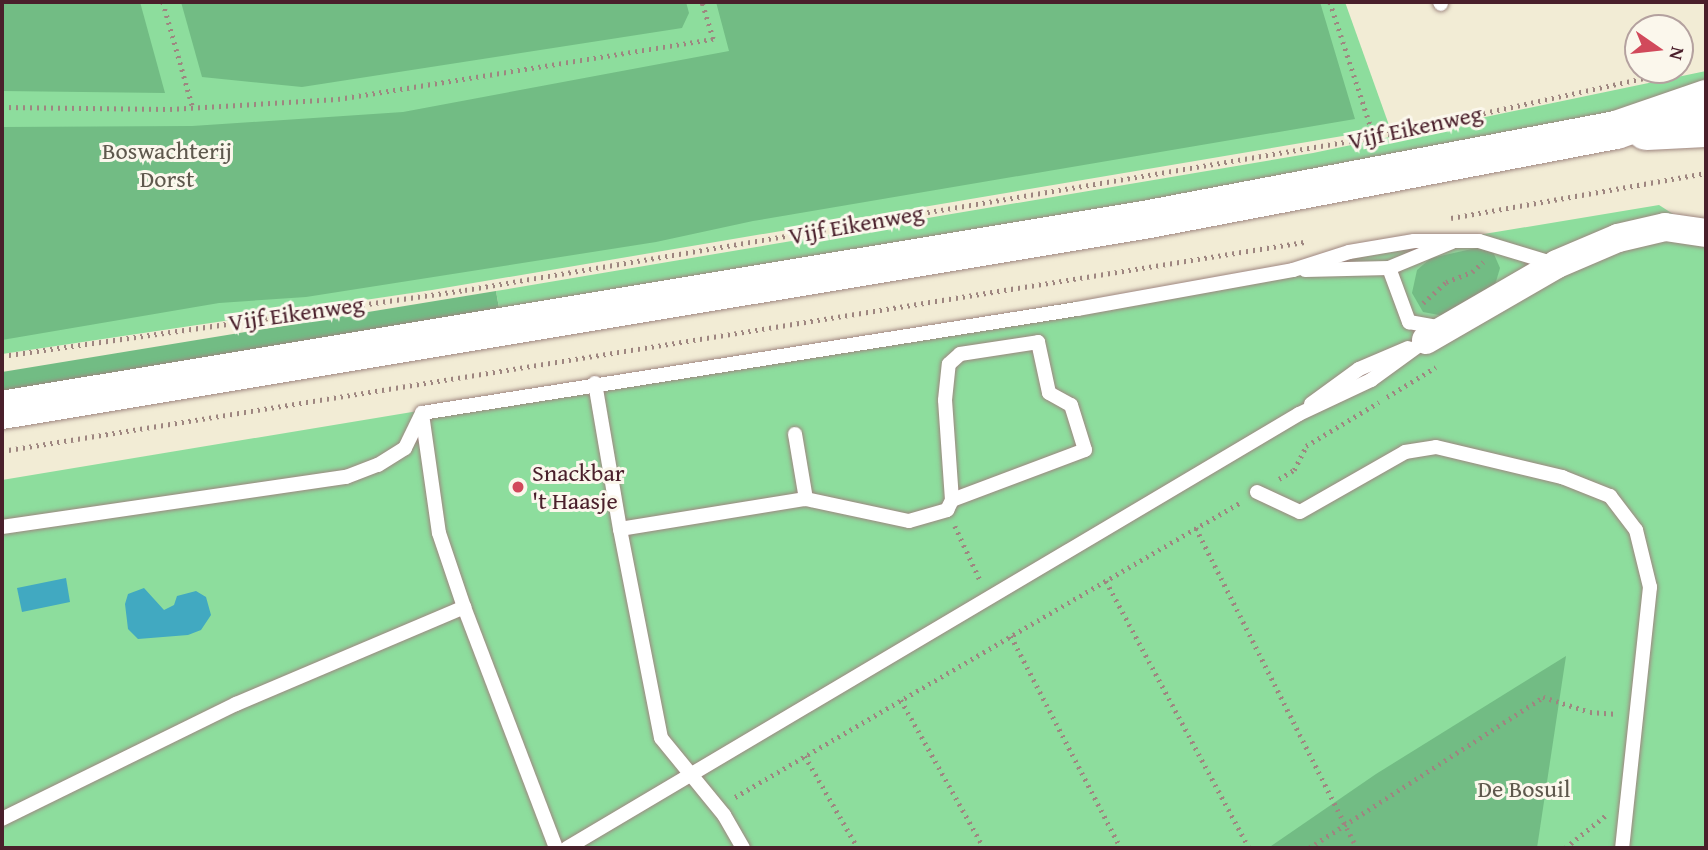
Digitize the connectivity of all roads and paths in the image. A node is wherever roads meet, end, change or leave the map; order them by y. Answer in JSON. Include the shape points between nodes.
{"nodes":[{"id":1,"x":163,"y":2,"type":"edge"},
{"id":2,"x":702,"y":2,"type":"edge"},
{"id":3,"x":1330,"y":2,"type":"edge"},
{"id":4,"x":1700,"y":83,"type":"edge"},
{"id":5,"x":2,"y":107,"type":"edge"},
{"id":6,"x":193,"y":108,"type":"junction"},
{"id":7,"x":1706,"y":128,"type":"edge"},
{"id":8,"x":1616,"y":130,"type":"junction"},
{"id":9,"x":1374,"y":137,"type":"junction"},
{"id":10,"x":1706,"y":173,"type":"edge"},
{"id":11,"x":1440,"y":220,"type":"dead end"},
{"id":12,"x":1706,"y":233,"type":"edge"},
{"id":13,"x":1317,"y":240,"type":"dead end"},
{"id":14,"x":1453,"y":241,"type":"junction"},
{"id":15,"x":1490,"y":245,"type":"junction"},
{"id":16,"x":1557,"y":264,"type":"junction"},
{"id":17,"x":1389,"y":268,"type":"junction"},
{"id":18,"x":1293,"y":270,"type":"junction"},
{"id":19,"x":1428,"y":330,"type":"junction"},
{"id":20,"x":2,"y":356,"type":"edge"},
{"id":21,"x":595,"y":383,"type":"junction"},
{"id":22,"x":2,"y":410,"type":"edge"},
{"id":23,"x":422,"y":413,"type":"junction"},
{"id":24,"x":795,"y":434,"type":"dead end"},
{"id":25,"x":2,"y":451,"type":"edge"},
{"id":26,"x":1257,"y":492,"type":"joint"},
{"id":27,"x":806,"y":499,"type":"junction"},
{"id":28,"x":949,"y":505,"type":"junction"},
{"id":29,"x":2,"y":527,"type":"edge"},
{"id":30,"x":1196,"y":528,"type":"junction"},
{"id":31,"x":620,"y":529,"type":"junction"},
{"id":32,"x":1106,"y":581,"type":"junction"},
{"id":33,"x":988,"y":598,"type":"junction"},
{"id":34,"x":464,"y":607,"type":"junction"},
{"id":35,"x":1011,"y":636,"type":"junction"},
{"id":36,"x":901,"y":700,"type":"junction"},
{"id":37,"x":1635,"y":716,"type":"junction"},
{"id":38,"x":805,"y":756,"type":"junction"},
{"id":39,"x":690,"y":772,"type":"junction"},
{"id":40,"x":734,"y":797,"type":"dead end"},
{"id":41,"x":1625,"y":799,"type":"junction"},
{"id":42,"x":2,"y":819,"type":"edge"},
{"id":43,"x":1343,"y":827,"type":"junction"},
{"id":44,"x":556,"y":848,"type":"edge"},
{"id":45,"x":567,"y":848,"type":"edge"},
{"id":46,"x":743,"y":848,"type":"edge"},
{"id":47,"x":858,"y":848,"type":"edge"},
{"id":48,"x":984,"y":848,"type":"edge"},
{"id":49,"x":1121,"y":848,"type":"edge"},
{"id":50,"x":1249,"y":848,"type":"edge"},
{"id":51,"x":1309,"y":848,"type":"edge"},
{"id":52,"x":1357,"y":848,"type":"edge"},
{"id":53,"x":1565,"y":848,"type":"edge"},
{"id":54,"x":1622,"y":848,"type":"edge"}],
"edges":[{"from":1,"to":6,"type":"path"},
{"from":2,"to":6,"type":"path","via":[[713,39],[338,100]]},
{"from":3,"to":9,"type":"path"},
{"from":4,"to":8,"type":"main road","name":"Vijf Eikenweg"},
{"from":4,"to":9,"type":"path","name":"Vijf Eikenweg"},
{"from":5,"to":6,"type":"path"},
{"from":7,"to":8,"type":"main road","name":"Vijf Eikenweg"},
{"from":8,"to":22,"type":"main road","name":"Vijf Eikenweg","via":[[1144,220]]},
{"from":9,"to":20,"type":"path","name":"Vijf Eikenweg","via":[[465,290]]},
{"from":10,"to":11,"type":"path"},
{"from":12,"to":16,"type":"street","via":[[1665,227],[1618,238]]},
{"from":13,"to":25,"type":"path"},
{"from":14,"to":15,"type":"lane"},
{"from":14,"to":17,"type":"lane"},
{"from":14,"to":18,"type":"lane","via":[[1414,241],[1362,250]]},
{"from":15,"to":16,"type":"lane"},
{"from":15,"to":19,"type":"path","via":[[1480,267],[1446,282]]},
{"from":16,"to":19,"type":"street"},
{"from":17,"to":18,"type":"lane"},
{"from":17,"to":19,"type":"lane"},
{"from":18,"to":21,"type":"lane","via":[[1077,309]]},
{"from":19,"to":33,"type":"lane","via":[[1359,369],[1299,414]]},
{"from":21,"to":23,"type":"lane"},
{"from":21,"to":31,"type":"lane"},
{"from":23,"to":29,"type":"lane","via":[[405,448],[346,477]]},
{"from":23,"to":34,"type":"lane","via":[[439,533]]},
{"from":24,"to":27,"type":"lane"},
{"from":26,"to":30,"type":"path"},
{"from":26,"to":37,"type":"lane","via":[[1300,512],[1405,452],[1436,447],[1562,477],[1610,496],[1636,530],[1650,587]]},
{"from":27,"to":28,"type":"lane","via":[[909,521]]},
{"from":27,"to":31,"type":"lane"},
{"from":28,"to":28,"type":"lane","via":[[945,400],[949,364],[960,354],[1038,342],[1049,393],[1071,405],[1085,450]]},
{"from":28,"to":33,"type":"path"},
{"from":30,"to":32,"type":"path"},
{"from":30,"to":43,"type":"path"},
{"from":31,"to":39,"type":"lane","via":[[661,738]]},
{"from":32,"to":35,"type":"path"},
{"from":32,"to":50,"type":"path"},
{"from":33,"to":39,"type":"lane"},
{"from":34,"to":42,"type":"lane","via":[[236,704]]},
{"from":34,"to":44,"type":"lane"},
{"from":35,"to":36,"type":"path"},
{"from":35,"to":49,"type":"path"},
{"from":36,"to":38,"type":"path"},
{"from":36,"to":48,"type":"path"},
{"from":37,"to":41,"type":"lane"},
{"from":37,"to":43,"type":"path","via":[[1590,712],[1543,697]]},
{"from":38,"to":40,"type":"path"},
{"from":38,"to":47,"type":"path"},
{"from":39,"to":45,"type":"lane"},
{"from":39,"to":46,"type":"lane"},
{"from":41,"to":53,"type":"path"},
{"from":41,"to":54,"type":"lane"},
{"from":43,"to":51,"type":"path"},
{"from":43,"to":52,"type":"path"}]}
